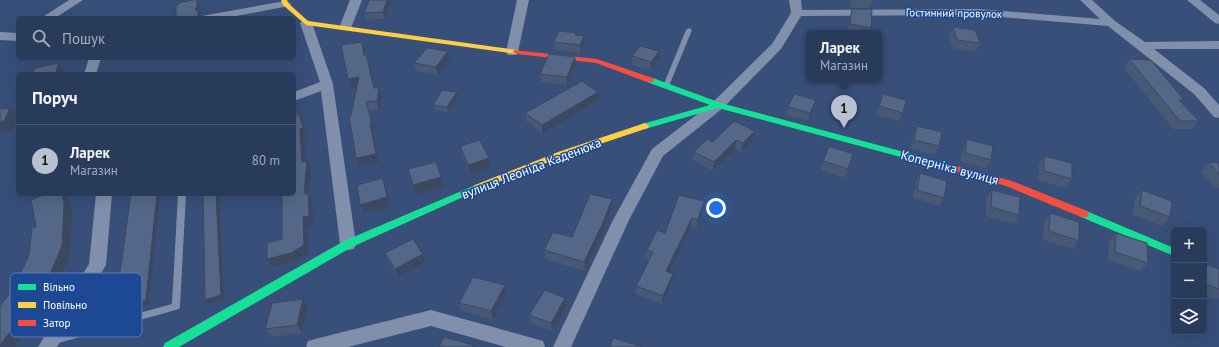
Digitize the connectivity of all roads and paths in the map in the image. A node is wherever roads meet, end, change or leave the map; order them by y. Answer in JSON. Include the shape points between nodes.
{"nodes":[{"id":1,"x":78,"y":0,"type":"edge"},
{"id":2,"x":356,"y":0,"type":"edge"},
{"id":3,"x":523,"y":0,"type":"edge"},
{"id":4,"x":795,"y":0,"type":"edge"},
{"id":5,"x":972,"y":0,"type":"edge"},
{"id":6,"x":1086,"y":0,"type":"edge"},
{"id":7,"x":1193,"y":0,"type":"edge"},
{"id":8,"x":284,"y":2,"type":"edge"},
{"id":9,"x":978,"y":12,"type":"junction"},
{"id":10,"x":797,"y":14,"type":"junction"},
{"id":11,"x":50,"y":16,"type":"edge"},
{"id":12,"x":217,"y":16,"type":"edge"},
{"id":13,"x":1219,"y":21,"type":"edge"},
{"id":14,"x":306,"y":23,"type":"junction"},
{"id":15,"x":1111,"y":23,"type":"junction"},
{"id":16,"x":344,"y":28,"type":"junction"},
{"id":17,"x":689,"y":30,"type":"dead end"},
{"id":18,"x":0,"y":36,"type":"edge"},
{"id":19,"x":16,"y":36,"type":"edge"},
{"id":20,"x":1219,"y":45,"type":"edge"},
{"id":21,"x":1142,"y":46,"type":"junction"},
{"id":22,"x":512,"y":52,"type":"junction"},
{"id":23,"x":94,"y":60,"type":"edge"},
{"id":24,"x":91,"y":72,"type":"edge"},
{"id":25,"x":327,"y":84,"type":"junction"},
{"id":26,"x":666,"y":86,"type":"junction"},
{"id":27,"x":296,"y":96,"type":"edge"},
{"id":28,"x":718,"y":105,"type":"junction"},
{"id":29,"x":1219,"y":114,"type":"edge"},
{"id":30,"x":104,"y":196,"type":"edge"},
{"id":31,"x":182,"y":196,"type":"edge"},
{"id":32,"x":348,"y":244,"type":"junction"},
{"id":33,"x":1171,"y":251,"type":"edge"},
{"id":34,"x":92,"y":273,"type":"edge"},
{"id":35,"x":142,"y":316,"type":"edge"},
{"id":36,"x":73,"y":337,"type":"edge"},
{"id":37,"x":50,"y":344,"type":"edge"},
{"id":38,"x":169,"y":347,"type":"edge"},
{"id":39,"x":315,"y":347,"type":"edge"},
{"id":40,"x":536,"y":347,"type":"edge"},
{"id":41,"x":562,"y":347,"type":"edge"}],
"edges":[{"from":1,"to":11,"type":"street"},
{"from":2,"to":16,"type":"street"},
{"from":3,"to":22,"type":"street"},
{"from":4,"to":10,"type":"street"},
{"from":5,"to":9,"type":"street"},
{"from":6,"to":15,"type":"street"},
{"from":7,"to":13,"type":"street"},
{"from":8,"to":12,"type":"street"},
{"from":8,"to":14,"type":"street"},
{"from":9,"to":10,"type":"street","name":"Гостинний провулок"},
{"from":9,"to":15,"type":"street","name":"Гостинний провулок"},
{"from":10,"to":28,"type":"street","via":[[777,46]]},
{"from":14,"to":16,"type":"street"},
{"from":14,"to":25,"type":"street"},
{"from":15,"to":21,"type":"street"},
{"from":16,"to":22,"type":"street"},
{"from":17,"to":26,"type":"lane"},
{"from":18,"to":19,"type":"street"},
{"from":20,"to":21,"type":"street"},
{"from":21,"to":29,"type":"street","via":[[1199,91]]},
{"from":22,"to":26,"type":"street","via":[[597,61]]},
{"from":23,"to":24,"type":"street"},
{"from":25,"to":27,"type":"street"},
{"from":25,"to":32,"type":"street"},
{"from":26,"to":28,"type":"street"},
{"from":28,"to":32,"type":"street","name":"вулиця Леоніда Каденюка","via":[[620,133],[508,174]]},
{"from":28,"to":33,"type":"street","name":"Коперніка вулиця","via":[[1009,183]]},
{"from":28,"to":41,"type":"street","via":[[658,153],[621,220]]},
{"from":30,"to":34,"type":"street","via":[[97,265]]},
{"from":31,"to":35,"type":"lane","via":[[176,306]]},
{"from":32,"to":38,"type":"street","name":"вулиця Леоніда Каденюка"},
{"from":36,"to":37,"type":"lane"},
{"from":39,"to":40,"type":"street","via":[[431,318]]}]}
